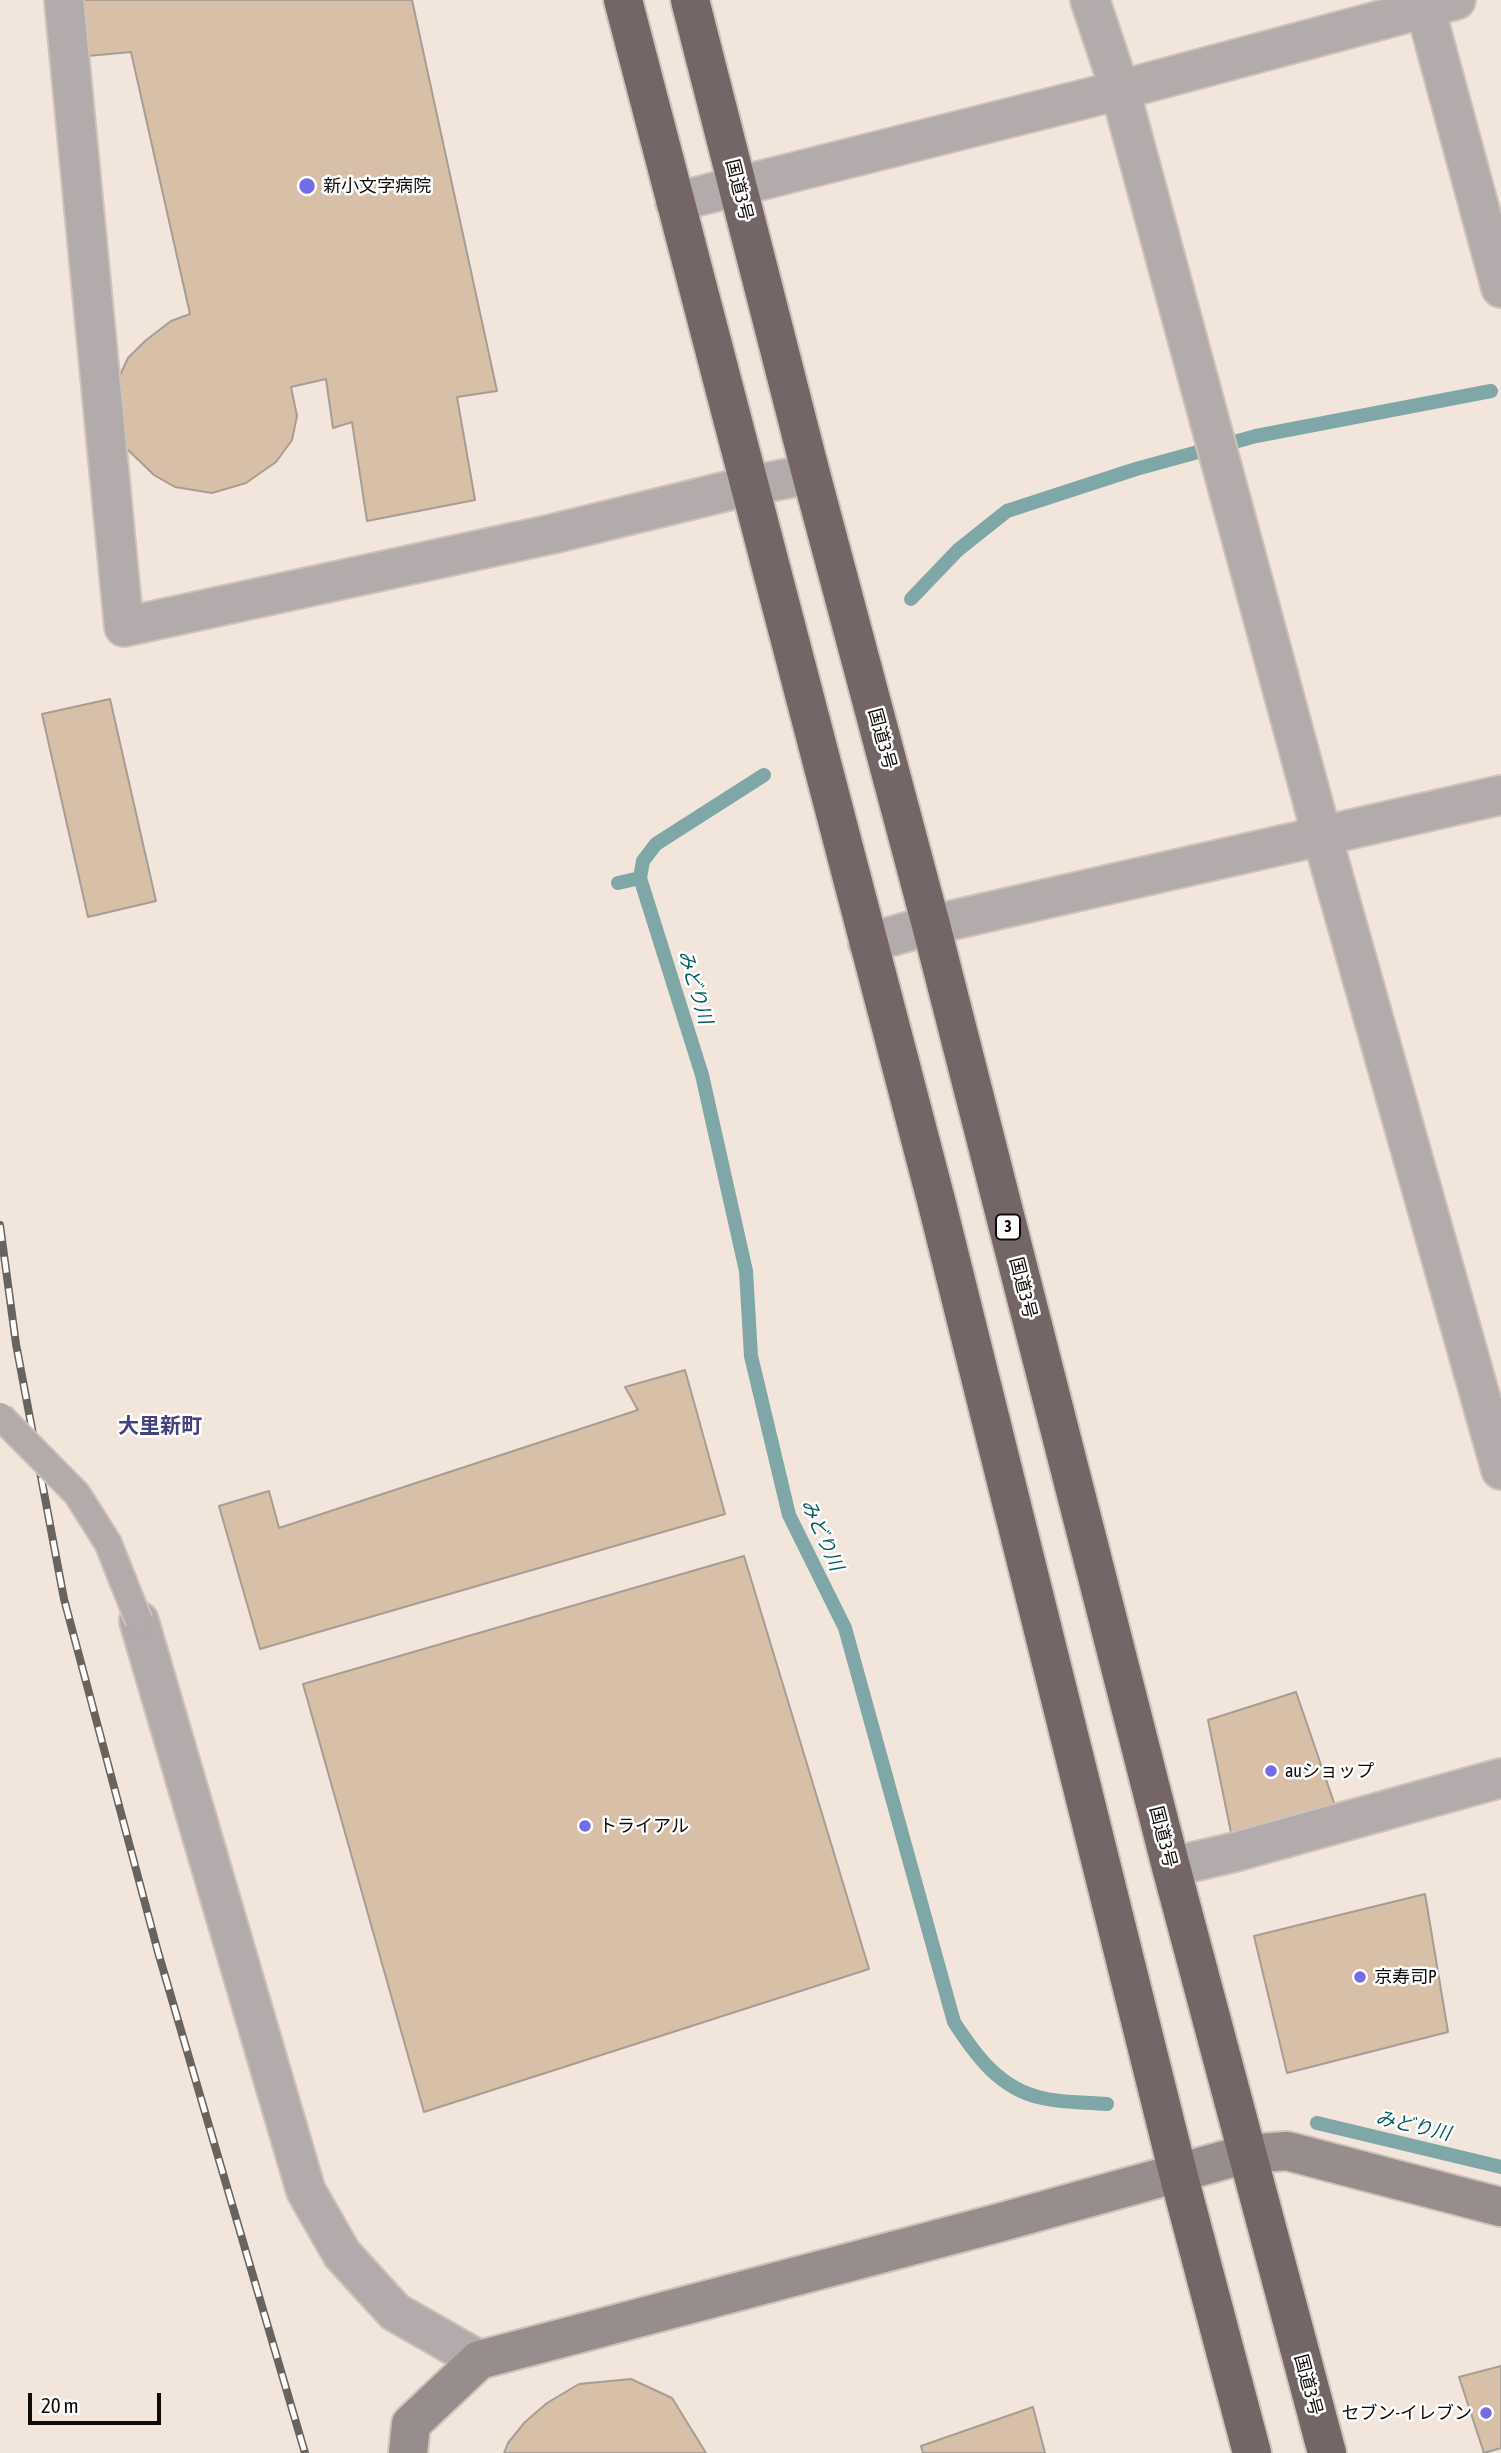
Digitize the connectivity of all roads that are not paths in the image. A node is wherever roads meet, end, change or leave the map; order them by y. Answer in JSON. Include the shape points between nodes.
{"nodes":[{"id":1,"x":64,"y":0,"type":"edge"},
{"id":2,"x":623,"y":0,"type":"edge"},
{"id":3,"x":690,"y":0,"type":"edge"},
{"id":4,"x":1090,"y":0,"type":"edge"},
{"id":5,"x":1434,"y":2,"type":"edge"},
{"id":6,"x":1120,"y":90,"type":"junction"},
{"id":7,"x":739,"y":186,"type":"junction"},
{"id":8,"x":675,"y":202,"type":"junction"},
{"id":9,"x":1501,"y":288,"type":"edge"},
{"id":10,"x":811,"y":474,"type":"junction"},
{"id":11,"x":748,"y":486,"type":"junction"},
{"id":12,"x":1501,"y":795,"type":"edge"},
{"id":13,"x":1322,"y":836,"type":"junction"},
{"id":14,"x":931,"y":925,"type":"junction"},
{"id":15,"x":868,"y":943,"type":"junction"},
{"id":16,"x":0,"y":1416,"type":"edge"},
{"id":17,"x":1501,"y":1470,"type":"edge"},
{"id":18,"x":139,"y":1621,"type":"joint"},
{"id":19,"x":1501,"y":1778,"type":"edge"},
{"id":20,"x":1171,"y":1867,"type":"junction"},
{"id":21,"x":1246,"y":2154,"type":"junction"},
{"id":22,"x":1178,"y":2173,"type":"junction"},
{"id":23,"x":1501,"y":2207,"type":"edge"},
{"id":24,"x":479,"y":2360,"type":"junction"},
{"id":25,"x":408,"y":2453,"type":"edge"},
{"id":26,"x":1252,"y":2453,"type":"edge"},
{"id":27,"x":1327,"y":2453,"type":"edge"}],
"edges":[{"from":1,"to":11,"type":"street","via":[[124,627],[552,534]]},
{"from":2,"to":8,"type":"highway"},
{"from":3,"to":7,"type":"highway","name":"国道3号","number":"3"},
{"from":4,"to":6,"type":"street"},
{"from":5,"to":6,"type":"street"},
{"from":5,"to":9,"type":"street"},
{"from":6,"to":7,"type":"street"},
{"from":6,"to":13,"type":"street"},
{"from":7,"to":8,"type":"street"},
{"from":7,"to":10,"type":"highway","name":"国道3号","number":"3"},
{"from":8,"to":11,"type":"highway"},
{"from":10,"to":11,"type":"street"},
{"from":10,"to":14,"type":"highway","name":"国道3号","number":"3"},
{"from":11,"to":15,"type":"highway"},
{"from":12,"to":13,"type":"street"},
{"from":13,"to":14,"type":"street"},
{"from":13,"to":17,"type":"street"},
{"from":14,"to":15,"type":"street"},
{"from":14,"to":20,"type":"highway","name":"国道3号","number":"3"},
{"from":15,"to":22,"type":"highway"},
{"from":16,"to":18,"type":"lane","bridge":true,"via":[[77,1494],[108,1542]]},
{"from":18,"to":24,"type":"street","via":[[306,2191],[342,2254],[395,2312]]},
{"from":19,"to":20,"type":"street"},
{"from":20,"to":21,"type":"highway","name":"国道3号","number":"3"},
{"from":21,"to":22,"type":"street"},
{"from":21,"to":23,"type":"street","via":[[1287,2151]]},
{"from":21,"to":27,"type":"highway","name":"国道3号","number":"3"},
{"from":22,"to":24,"type":"street"},
{"from":22,"to":26,"type":"highway"},
{"from":24,"to":25,"type":"street","via":[[411,2424]]}]}
